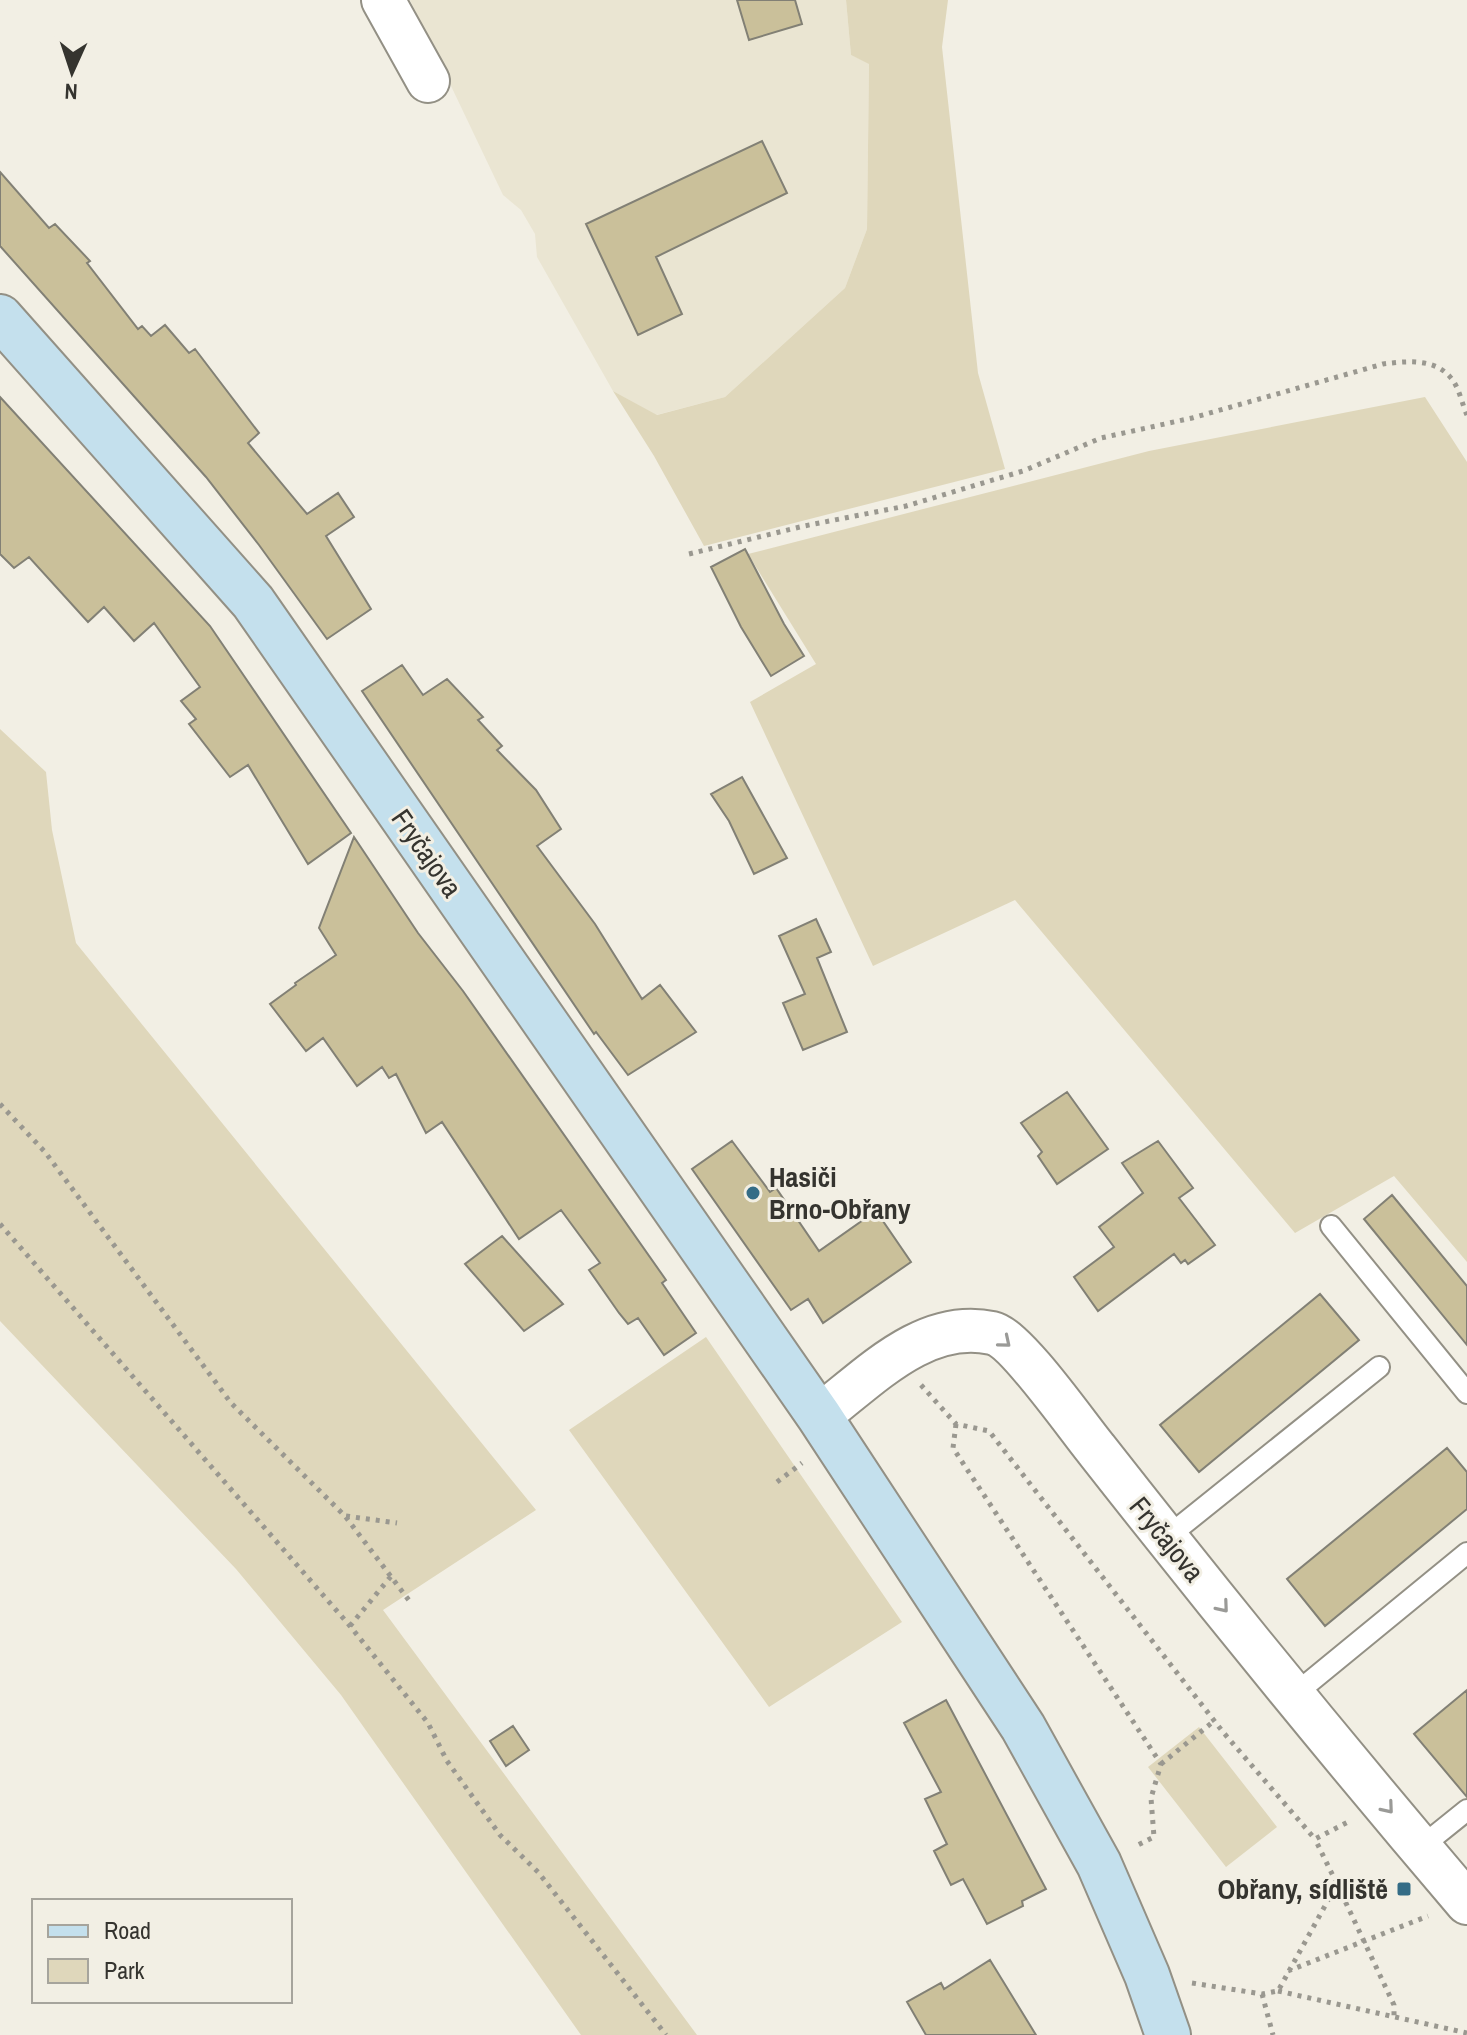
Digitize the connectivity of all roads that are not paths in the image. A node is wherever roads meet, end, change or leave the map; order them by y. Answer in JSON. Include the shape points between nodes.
{"nodes":[{"id":1,"x":383,"y":0,"type":"edge"},
{"id":2,"x":428,"y":81,"type":"dead end"},
{"id":3,"x":0,"y":317,"type":"edge"},
{"id":4,"x":1331,"y":1226,"type":"dead end"},
{"id":5,"x":1379,"y":1367,"type":"dead end"},
{"id":6,"x":1467,"y":1393,"type":"edge"},
{"id":7,"x":819,"y":1416,"type":"junction"},
{"id":8,"x":1166,"y":1538,"type":"junction"},
{"id":9,"x":1467,"y":1553,"type":"edge"},
{"id":10,"x":1295,"y":1694,"type":"junction"},
{"id":11,"x":1467,"y":1810,"type":"edge"},
{"id":12,"x":1421,"y":1847,"type":"junction"},
{"id":13,"x":1466,"y":1902,"type":"edge"},
{"id":14,"x":1168,"y":2035,"type":"edge"}],
"edges":[{"from":1,"to":2,"type":"street"},
{"from":3,"to":7,"type":"main road","name":"Fryčajova","via":[[253,602]]},
{"from":4,"to":6,"type":"lane"},
{"from":5,"to":8,"type":"lane"},
{"from":7,"to":8,"type":"street","name":"Fryčajova","one_way":true,"via":[[895,1357],[932,1336],[964,1328],[997,1333],[1027,1362]]},
{"from":7,"to":14,"type":"main road","name":"Fryčajova","via":[[1023,1727],[1099,1864]]},
{"from":8,"to":10,"type":"street","name":"Fryčajova","one_way":true},
{"from":9,"to":10,"type":"lane"},
{"from":10,"to":12,"type":"street","name":"Fryčajova","one_way":true},
{"from":11,"to":12,"type":"lane"},
{"from":12,"to":13,"type":"street","name":"Fryčajova"}]}
